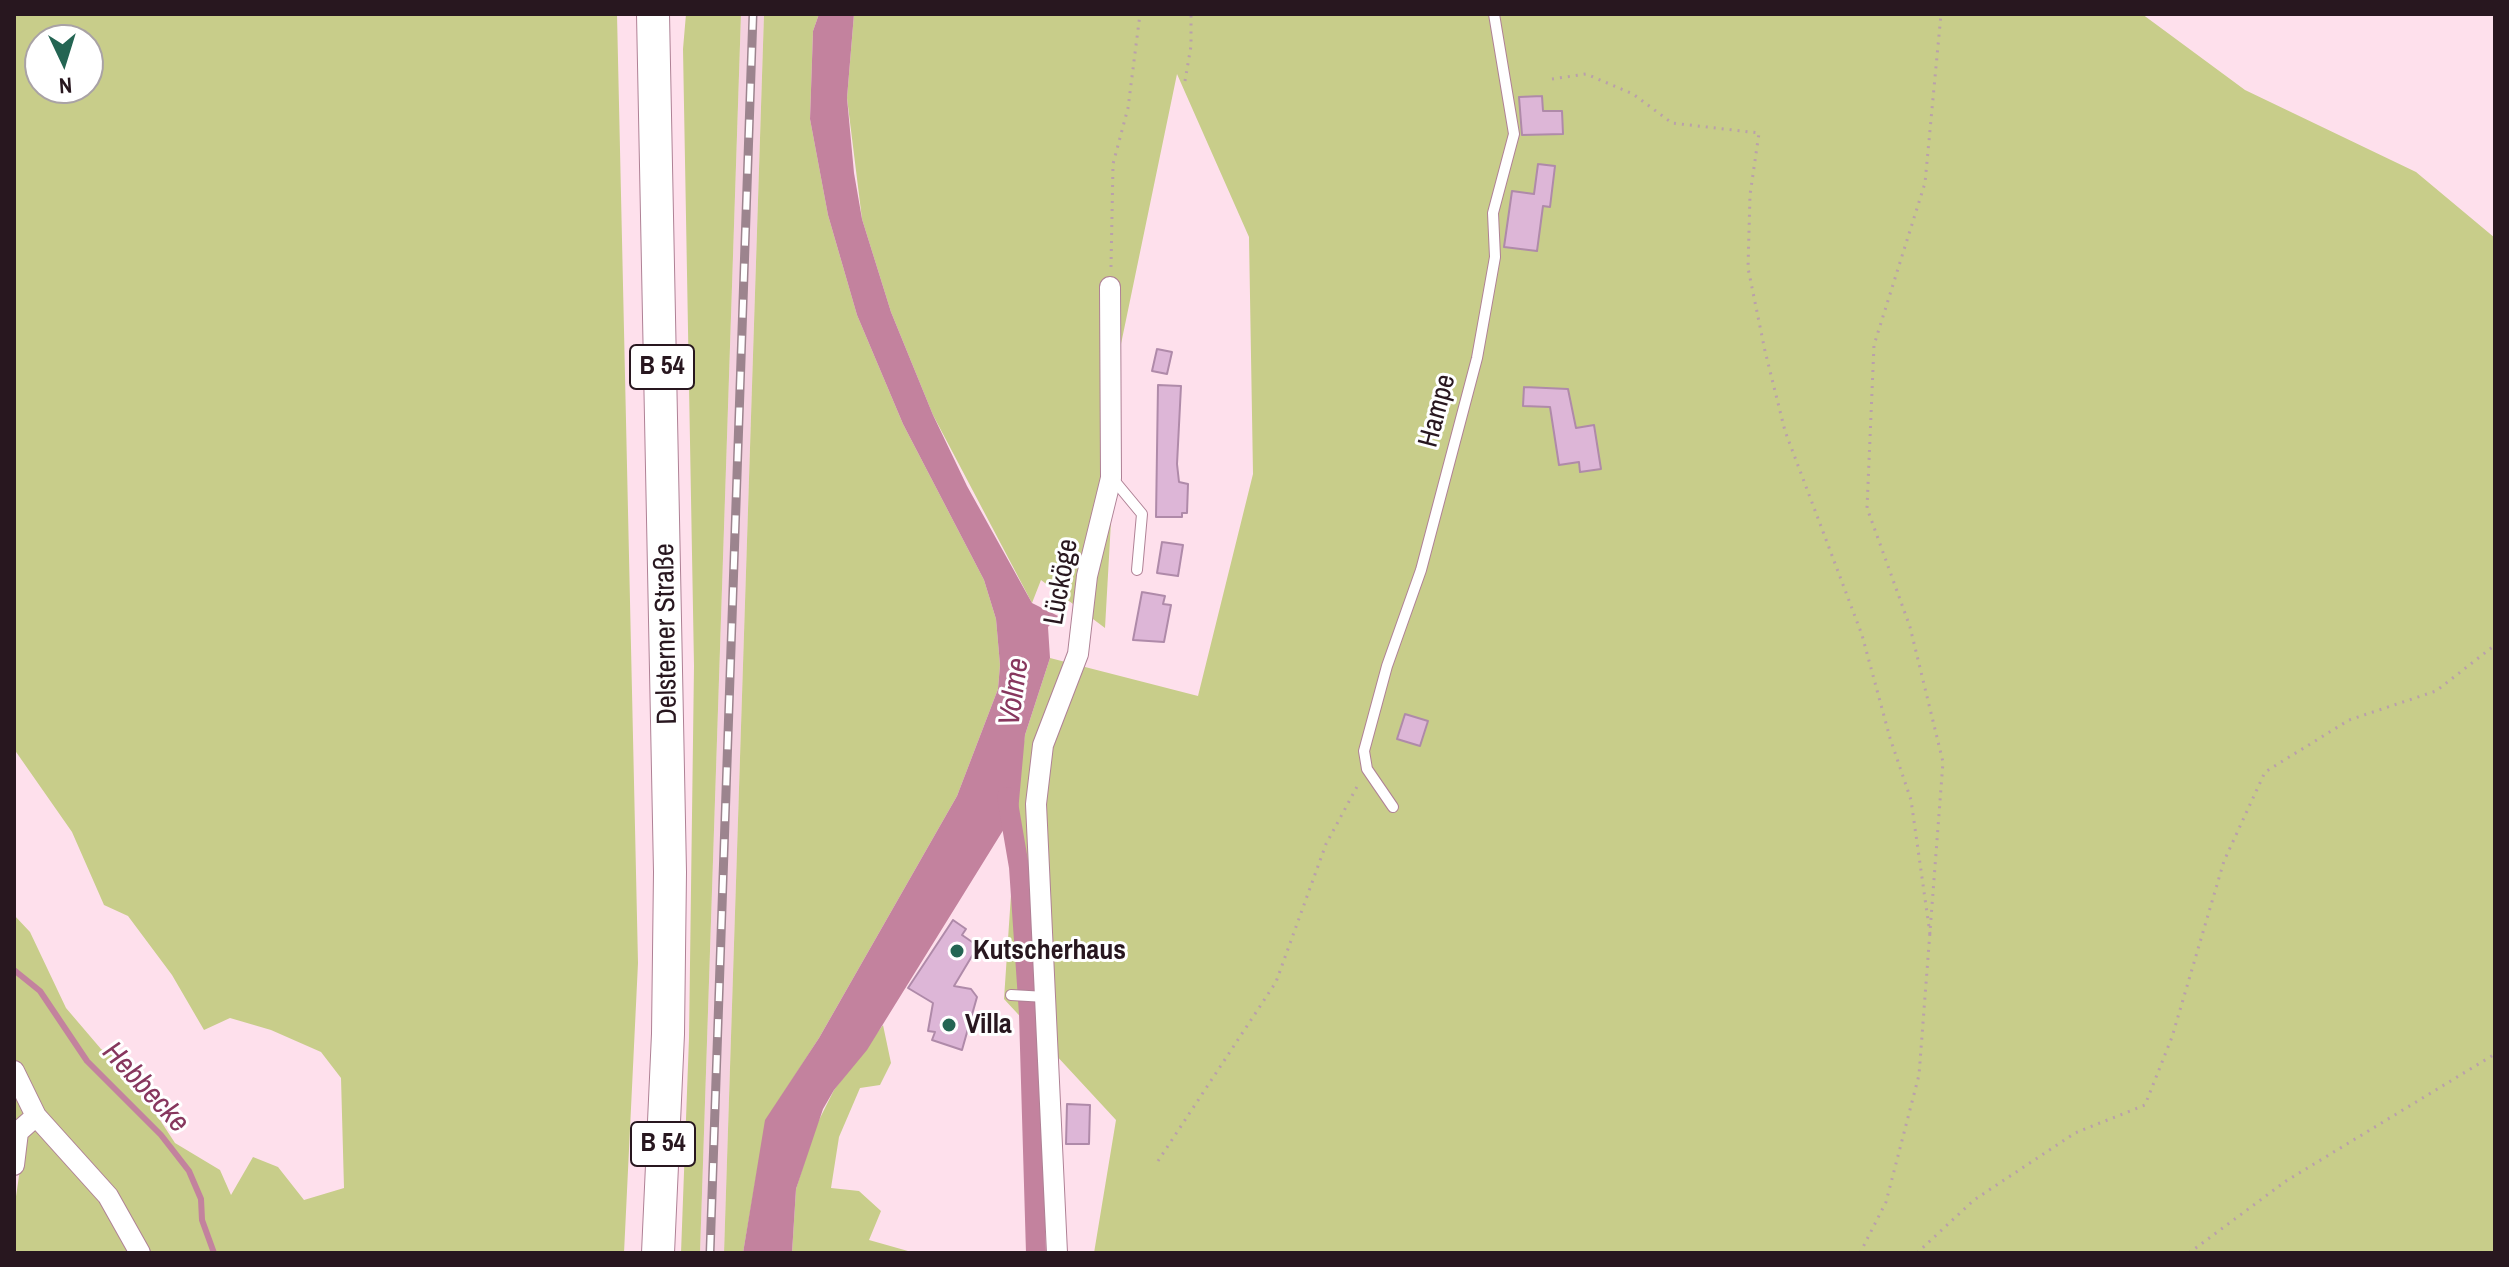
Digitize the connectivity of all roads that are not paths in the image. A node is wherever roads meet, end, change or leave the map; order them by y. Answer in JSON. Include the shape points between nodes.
{"nodes":[{"id":1,"x":653,"y":14,"type":"edge"},
{"id":2,"x":1494,"y":14,"type":"edge"},
{"id":3,"x":1110,"y":287,"type":"road end"},
{"id":4,"x":1111,"y":478,"type":"junction"},
{"id":5,"x":1137,"y":570,"type":"dead end"},
{"id":6,"x":1393,"y":807,"type":"dead end"},
{"id":7,"x":1011,"y":995,"type":"dead end"},
{"id":8,"x":1046,"y":997,"type":"junction"},
{"id":9,"x":14,"y":1071,"type":"edge"},
{"id":10,"x":36,"y":1116,"type":"junction"},
{"id":11,"x":14,"y":1165,"type":"edge"},
{"id":12,"x":140,"y":1253,"type":"edge"},
{"id":13,"x":658,"y":1253,"type":"edge"},
{"id":14,"x":1057,"y":1253,"type":"edge"}],
"edges":[{"from":1,"to":13,"type":"main road","name":"Delsterner Straße","number":"B 54","via":[[670,872]]},
{"from":2,"to":6,"type":"lane","name":"Hampe","via":[[1514,134],[1493,213],[1495,257],[1477,358],[1421,570],[1364,751],[1367,769]]},
{"from":3,"to":4,"type":"street","name":"Lücköge"},
{"from":4,"to":5,"type":"lane","via":[[1142,514]]},
{"from":4,"to":8,"type":"street","name":"Lücköge","via":[[1087,576],[1078,654],[1043,745],[1036,804]]},
{"from":7,"to":8,"type":"lane"},
{"from":8,"to":14,"type":"street","name":"Lücköge"},
{"from":9,"to":10,"type":"street"},
{"from":10,"to":11,"type":"street","via":[[18,1132]]},
{"from":10,"to":12,"type":"street","via":[[108,1196]]}]}
